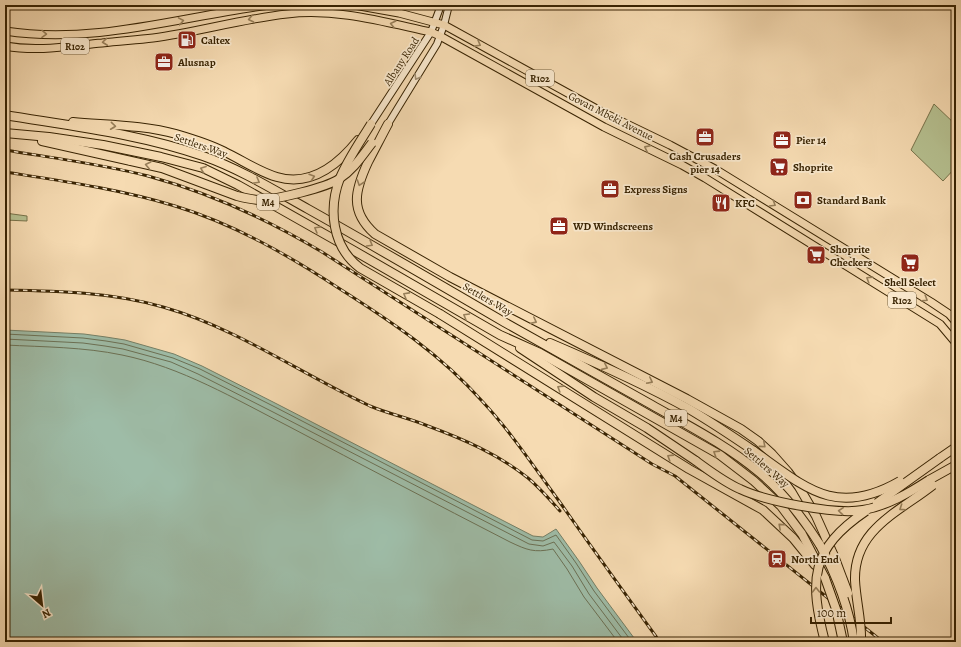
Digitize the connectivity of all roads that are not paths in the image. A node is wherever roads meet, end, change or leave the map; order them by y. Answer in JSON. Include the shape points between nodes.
{"nodes":[{"id":1,"x":270,"y":5,"type":"edge"},
{"id":2,"x":354,"y":5,"type":"edge"},
{"id":3,"x":441,"y":5,"type":"edge"},
{"id":4,"x":449,"y":5,"type":"edge"},
{"id":5,"x":435,"y":22,"type":"junction"},
{"id":6,"x":444,"y":25,"type":"junction"},
{"id":7,"x":5,"y":32,"type":"edge"},
{"id":8,"x":431,"y":32,"type":"junction"},
{"id":9,"x":440,"y":36,"type":"junction"},
{"id":10,"x":5,"y":46,"type":"edge"},
{"id":11,"x":5,"y":115,"type":"edge"},
{"id":12,"x":371,"y":124,"type":"junction"},
{"id":13,"x":388,"y":124,"type":"joint"},
{"id":14,"x":9,"y":133,"type":"edge"},
{"id":15,"x":374,"y":145,"type":"junction"},
{"id":16,"x":954,"y":318,"type":"edge"},
{"id":17,"x":506,"y":323,"type":"junction"},
{"id":18,"x":500,"y":335,"type":"junction"},
{"id":19,"x":956,"y":343,"type":"edge"},
{"id":20,"x":956,"y":447,"type":"edge"},
{"id":21,"x":940,"y":458,"type":"junction"},
{"id":22,"x":956,"y":466,"type":"edge"},
{"id":23,"x":931,"y":483,"type":"junction"},
{"id":24,"x":809,"y":552,"type":"junction"},
{"id":25,"x":825,"y":642,"type":"edge"},
{"id":26,"x":843,"y":642,"type":"edge"},
{"id":27,"x":854,"y":642,"type":"edge"},
{"id":28,"x":861,"y":642,"type":"edge"}],
"edges":[{"from":7,"to":1,"type":"main road","number":"R102","one_way":true,"via":[[102,32],[152,26]]},
{"from":2,"to":5,"type":"main road","name":"Govan Mbeki Avenue","number":"R102"},
{"from":3,"to":5,"type":"main road","name":"Albany Road"},
{"from":4,"to":6,"type":"main road","name":"Albany Road"},
{"from":5,"to":6,"type":"main road","name":"Govan Mbeki Avenue","number":"R102"},
{"from":5,"to":8,"type":"main road","name":"Albany Road"},
{"from":6,"to":9,"type":"main road","name":"Albany Road"},
{"from":6,"to":16,"type":"main road","name":"Govan Mbeki Avenue","number":"R102","one_way":true,"via":[[604,113],[710,166]]},
{"from":8,"to":9,"type":"main road","name":"Govan Mbeki Avenue","number":"R102"},
{"from":8,"to":10,"type":"main road","name":"Govan Mbeki Avenue","number":"R102","one_way":true,"via":[[352,16],[319,13],[253,19],[144,39],[41,49]]},
{"from":8,"to":12,"type":"main road","name":"Albany Road"},
{"from":9,"to":13,"type":"main road","name":"Albany Road","one_way":true},
{"from":19,"to":9,"type":"main road","name":"Govan Mbeki Avenue","number":"R102","one_way":true,"via":[[940,324],[701,176],[604,127]]},
{"from":11,"to":12,"type":"highway","one_way":true,"bridge":true,"via":[[155,129],[205,143],[277,177],[291,180],[307,178],[339,162]]},
{"from":11,"to":17,"type":"highway","name":"Settlers Way","number":"M4","one_way":true,"via":[[155,142],[219,162],[350,232]]},
{"from":24,"to":12,"type":"highway","one_way":true,"bridge":true,"via":[[763,510],[689,469],[440,314],[360,268],[350,259],[338,240],[334,207],[340,178]]},
{"from":13,"to":15,"type":"highway"},
{"from":15,"to":14,"type":"highway","one_way":true,"bridge":true,"via":[[337,181],[260,200],[237,196],[162,168]]},
{"from":18,"to":14,"type":"highway","name":"Settlers Way","number":"M4","one_way":true,"via":[[238,185],[203,168],[103,145]]},
{"from":15,"to":28,"type":"highway","one_way":true,"bridge":true,"via":[[357,191],[358,209],[363,221],[375,234],[450,277],[727,421],[758,442],[782,464],[799,487],[821,526],[850,598]]},
{"from":17,"to":21,"type":"highway","one_way":true,"bridge":true,"via":[[611,370],[688,409],[710,421],[810,489],[834,497],[860,498],[877,493]]},
{"from":17,"to":27,"type":"highway","name":"Settlers Way","number":"M4","bridge":true,"via":[[738,456],[781,492],[798,512],[830,563],[850,617]]},
{"from":23,"to":18,"type":"highway","one_way":true,"bridge":true,"via":[[884,504],[864,510],[845,511],[787,503],[746,492]]},
{"from":24,"to":18,"type":"highway","name":"Settlers Way","number":"M4","one_way":true,"via":[[802,534],[781,506],[737,467],[540,353]]},
{"from":20,"to":21,"type":"highway"},
{"from":25,"to":21,"type":"highway","one_way":true,"bridge":true,"via":[[815,587],[817,571],[825,550],[844,528]]},
{"from":22,"to":23,"type":"highway"},
{"from":23,"to":28,"type":"highway","one_way":true,"bridge":true,"via":[[880,524],[867,538],[860,551],[855,579]]},
{"from":24,"to":26,"type":"highway","bridge":true,"via":[[825,578],[836,609]]}]}
